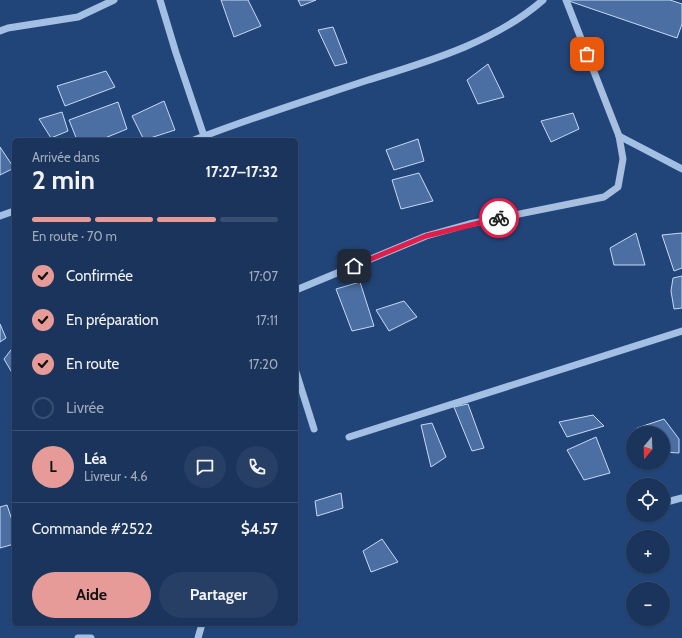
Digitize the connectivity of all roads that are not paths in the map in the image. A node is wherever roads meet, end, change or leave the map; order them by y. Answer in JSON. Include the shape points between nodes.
{"nodes":[{"id":1,"x":114,"y":0,"type":"edge"},
{"id":2,"x":160,"y":0,"type":"edge"},
{"id":3,"x":542,"y":0,"type":"edge"},
{"id":4,"x":566,"y":0,"type":"edge"},
{"id":5,"x":0,"y":31,"type":"edge"},
{"id":6,"x":619,"y":136,"type":"junction"},
{"id":7,"x":205,"y":138,"type":"edge"},
{"id":8,"x":682,"y":169,"type":"edge"},
{"id":9,"x":12,"y":212,"type":"edge"},
{"id":10,"x":0,"y":216,"type":"edge"},
{"id":11,"x":298,"y":289,"type":"edge"},
{"id":12,"x":682,"y":331,"type":"edge"},
{"id":13,"x":298,"y":378,"type":"edge"},
{"id":14,"x":314,"y":429,"type":"dead end"},
{"id":15,"x":349,"y":437,"type":"dead end"},
{"id":16,"x":682,"y":498,"type":"edge"},
{"id":17,"x":670,"y":501,"type":"edge"},
{"id":18,"x":201,"y":626,"type":"edge"},
{"id":19,"x":78,"y":638,"type":"edge"},
{"id":20,"x":91,"y":638,"type":"edge"},
{"id":21,"x":198,"y":638,"type":"edge"}],
"edges":[{"from":1,"to":5,"type":"street","via":[[78,17]]},
{"from":2,"to":7,"type":"street"},
{"from":3,"to":7,"type":"street","via":[[487,38],[407,68],[244,120]]},
{"from":4,"to":6,"type":"street"},
{"from":6,"to":8,"type":"street"},
{"from":6,"to":11,"type":"street","via":[[623,159],[618,187],[604,197],[469,224],[426,236]]},
{"from":9,"to":10,"type":"street"},
{"from":12,"to":15,"type":"street"},
{"from":13,"to":14,"type":"street"},
{"from":16,"to":17,"type":"street"},
{"from":18,"to":21,"type":"street"},
{"from":19,"to":20,"type":"street"}]}
